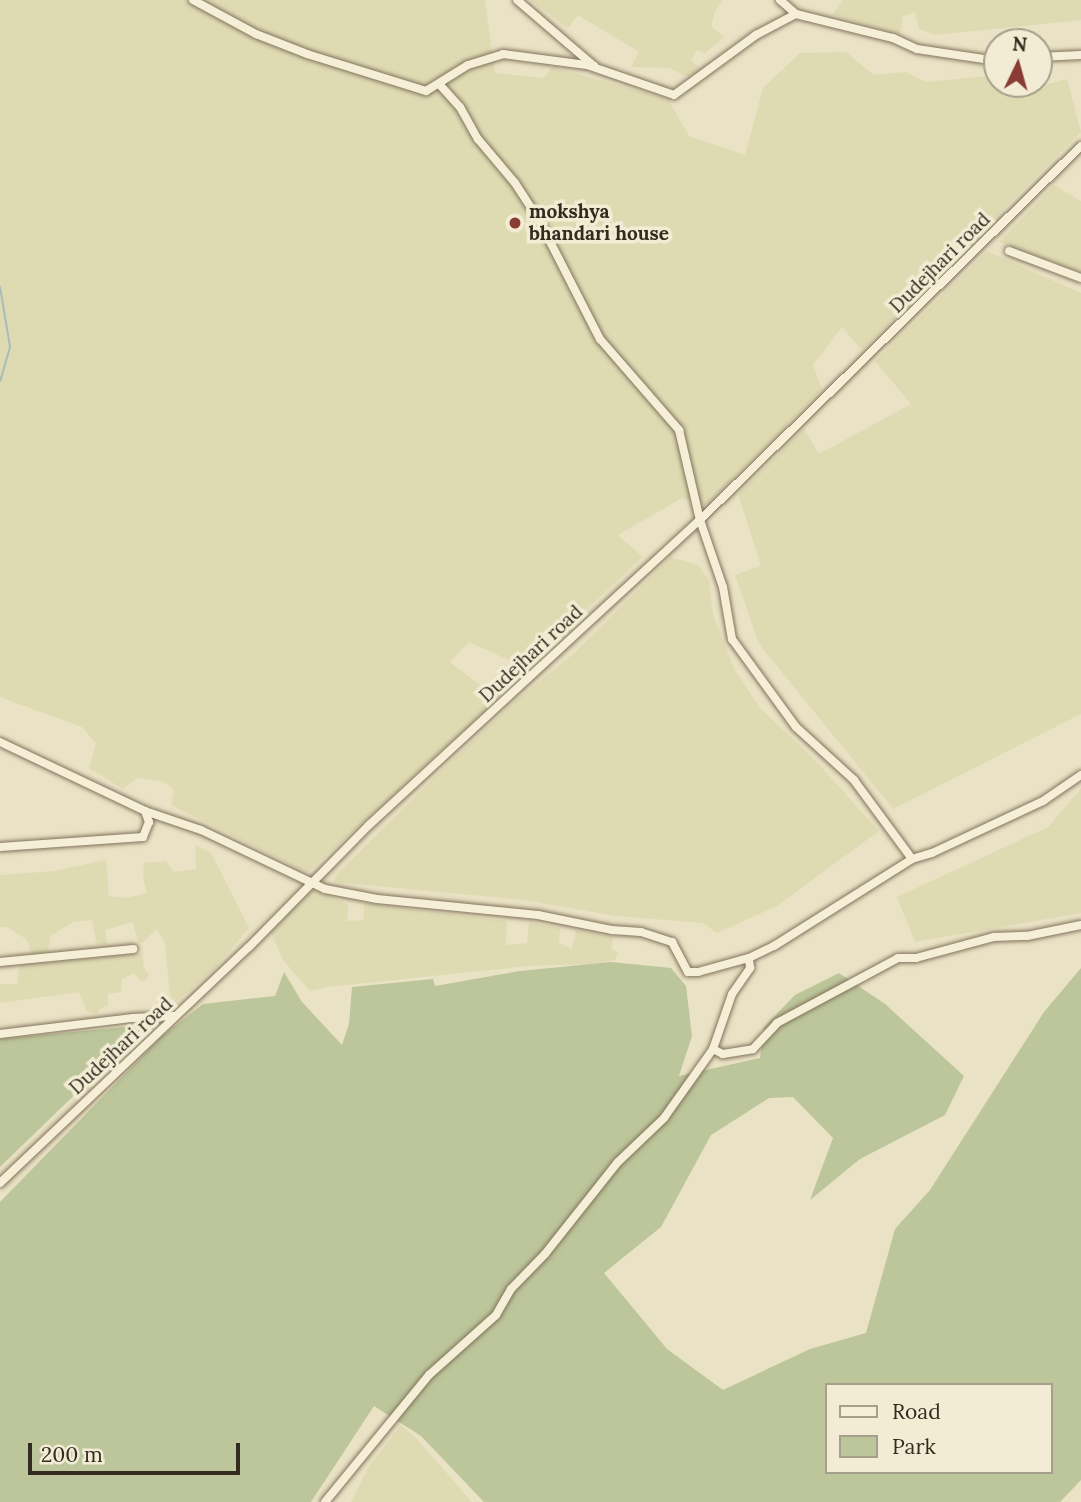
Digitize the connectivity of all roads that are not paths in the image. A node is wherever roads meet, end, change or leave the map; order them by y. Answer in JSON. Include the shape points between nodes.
{"nodes":[{"id":1,"x":193,"y":0,"type":"edge"},
{"id":2,"x":517,"y":0,"type":"edge"},
{"id":3,"x":780,"y":0,"type":"edge"},
{"id":4,"x":796,"y":14,"type":"junction"},
{"id":5,"x":1081,"y":55,"type":"edge"},
{"id":6,"x":1053,"y":56,"type":"edge"},
{"id":7,"x":983,"y":59,"type":"edge"},
{"id":8,"x":590,"y":65,"type":"junction"},
{"id":9,"x":440,"y":85,"type":"junction"},
{"id":10,"x":1081,"y":146,"type":"edge"},
{"id":11,"x":1009,"y":251,"type":"dead end"},
{"id":12,"x":1081,"y":278,"type":"edge"},
{"id":13,"x":700,"y":520,"type":"junction"},
{"id":14,"x":0,"y":742,"type":"edge"},
{"id":15,"x":1081,"y":775,"type":"edge"},
{"id":16,"x":145,"y":811,"type":"junction"},
{"id":17,"x":0,"y":848,"type":"edge"},
{"id":18,"x":912,"y":859,"type":"junction"},
{"id":19,"x":310,"y":884,"type":"junction"},
{"id":20,"x":1081,"y":925,"type":"edge"},
{"id":21,"x":133,"y":949,"type":"dead end"},
{"id":22,"x":749,"y":958,"type":"junction"},
{"id":23,"x":0,"y":962,"type":"edge"},
{"id":24,"x":175,"y":1016,"type":"junction"},
{"id":25,"x":0,"y":1034,"type":"edge"},
{"id":26,"x":713,"y":1049,"type":"junction"},
{"id":27,"x":0,"y":1183,"type":"edge"},
{"id":28,"x":325,"y":1502,"type":"edge"}],
"edges":[{"from":1,"to":9,"type":"street","via":[[256,34],[320,59],[426,91]]},
{"from":2,"to":8,"type":"street","via":[[594,66]]},
{"from":3,"to":4,"type":"street"},
{"from":4,"to":7,"type":"street","via":[[893,38],[917,49]]},
{"from":4,"to":8,"type":"street","via":[[757,35],[674,95]]},
{"from":5,"to":6,"type":"street"},
{"from":8,"to":9,"type":"street","via":[[503,54],[468,65]]},
{"from":9,"to":13,"type":"street","via":[[539,220],[600,339],[679,430]]},
{"from":10,"to":13,"type":"street","name":"Dudejhari road"},
{"from":11,"to":12,"type":"street"},
{"from":13,"to":18,"type":"street","via":[[723,587],[732,639],[796,727],[854,780]]},
{"from":13,"to":19,"type":"street","name":"Dudejhari road"},
{"from":14,"to":16,"type":"street"},
{"from":15,"to":18,"type":"street","via":[[1034,806]]},
{"from":16,"to":17,"type":"street","via":[[149,822],[143,837]]},
{"from":16,"to":19,"type":"street","via":[[201,830]]},
{"from":18,"to":22,"type":"street","via":[[820,919]]},
{"from":19,"to":22,"type":"street","via":[[377,899],[537,915],[641,932],[672,942],[688,972]]},
{"from":19,"to":24,"type":"street","name":"Dudejhari road"},
{"from":20,"to":26,"type":"street","via":[[1027,936],[994,937],[916,958],[898,958],[777,1023],[753,1049],[723,1054]]},
{"from":21,"to":23,"type":"street"},
{"from":22,"to":26,"type":"street","via":[[750,968],[732,994]]},
{"from":24,"to":25,"type":"street"},
{"from":24,"to":27,"type":"street","name":"Dudejhari road"},
{"from":26,"to":28,"type":"street","via":[[664,1118],[618,1162],[511,1289],[496,1315],[429,1374]]}]}
